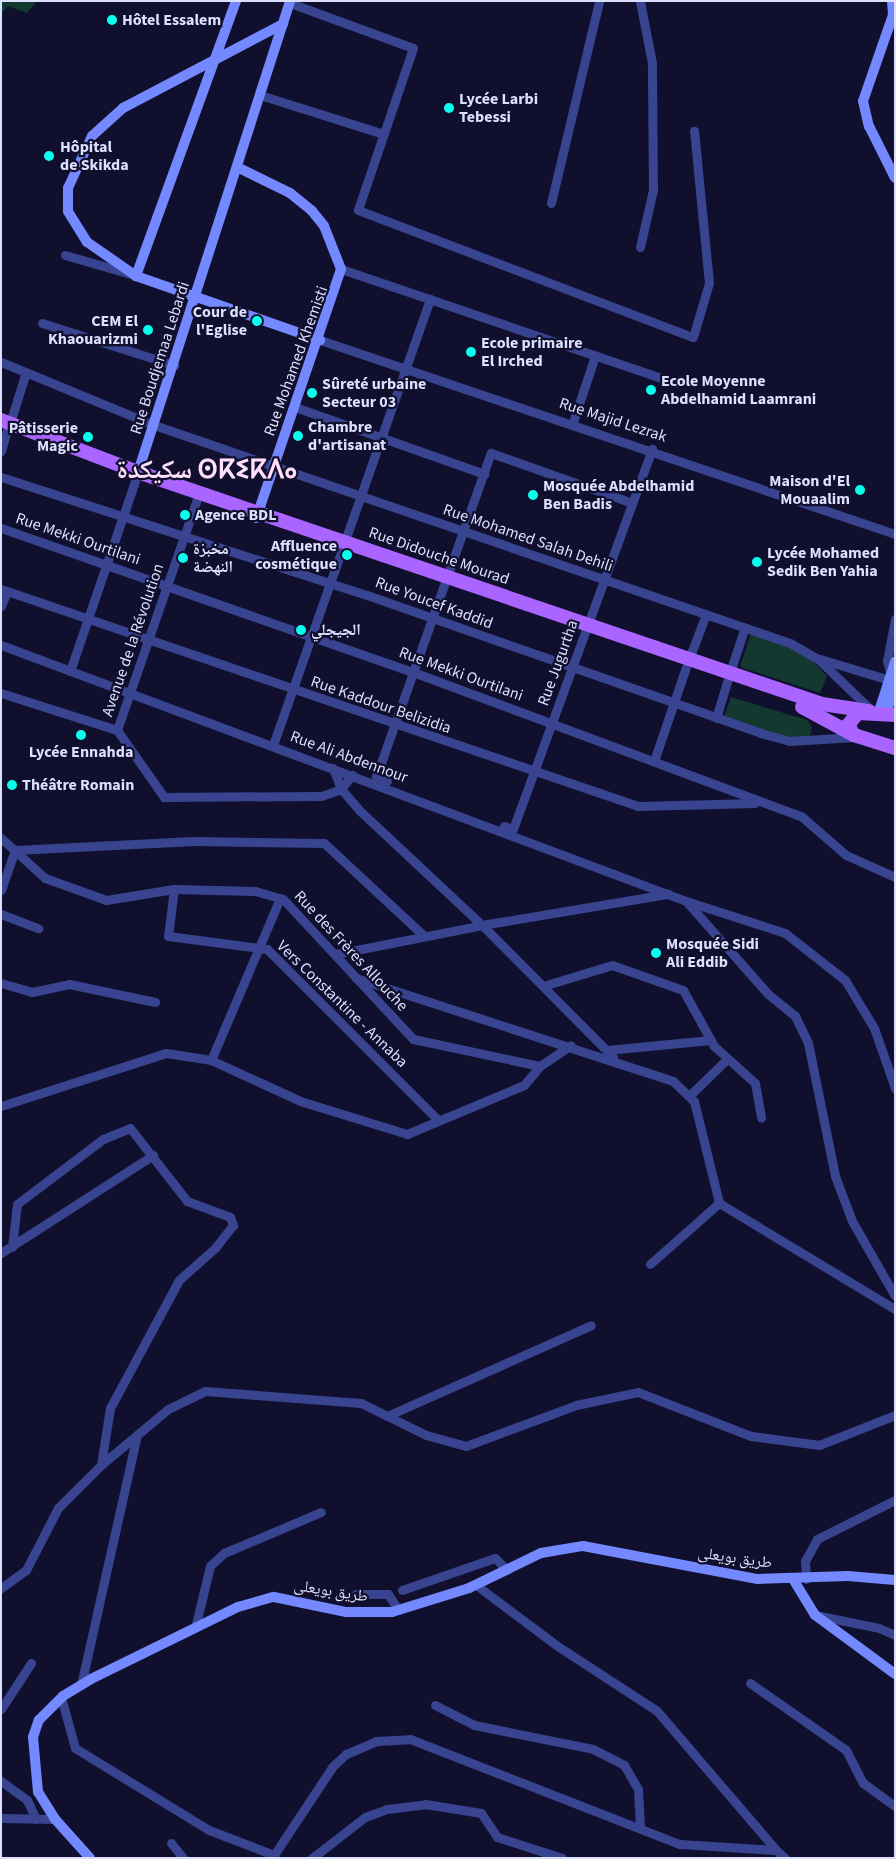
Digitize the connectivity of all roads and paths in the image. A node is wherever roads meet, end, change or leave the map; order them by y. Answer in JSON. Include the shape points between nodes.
{"nodes":[{"id":1,"x":236,"y":1,"type":"edge"},
{"id":2,"x":599,"y":1,"type":"edge"},
{"id":3,"x":640,"y":1,"type":"edge"},
{"id":4,"x":892,"y":1,"type":"edge"},
{"id":5,"x":290,"y":2,"type":"edge"},
{"id":6,"x":283,"y":24,"type":"junction"},
{"id":7,"x":209,"y":65,"type":"junction"},
{"id":8,"x":260,"y":95,"type":"junction"},
{"id":9,"x":694,"y":131,"type":"dead end"},
{"id":10,"x":384,"y":134,"type":"junction"},
{"id":11,"x":237,"y":167,"type":"junction"},
{"id":12,"x":895,"y":178,"type":"edge"},
{"id":13,"x":550,"y":203,"type":"dead end"},
{"id":14,"x":640,"y":247,"type":"dead end"},
{"id":15,"x":65,"y":256,"type":"dead end"},
{"id":16,"x":341,"y":269,"type":"junction"},
{"id":17,"x":136,"y":276,"type":"junction"},
{"id":18,"x":196,"y":296,"type":"junction"},
{"id":19,"x":430,"y":299,"type":"junction"},
{"id":20,"x":42,"y":323,"type":"dead end"},
{"id":21,"x":320,"y":340,"type":"junction"},
{"id":22,"x":595,"y":356,"type":"junction"},
{"id":23,"x":1,"y":362,"type":"edge"},
{"id":24,"x":174,"y":365,"type":"junction"},
{"id":25,"x":406,"y":370,"type":"junction"},
{"id":26,"x":26,"y":372,"type":"junction"},
{"id":27,"x":676,"y":382,"type":"dead end"},
{"id":28,"x":295,"y":407,"type":"junction"},
{"id":29,"x":572,"y":422,"type":"junction"},
{"id":30,"x":154,"y":425,"type":"junction"},
{"id":31,"x":5,"y":426,"type":"edge"},
{"id":32,"x":382,"y":437,"type":"junction"},
{"id":33,"x":652,"y":449,"type":"junction"},
{"id":34,"x":1,"y":451,"type":"edge"},
{"id":35,"x":274,"y":467,"type":"junction"},
{"id":36,"x":484,"y":474,"type":"junction"},
{"id":37,"x":137,"y":475,"type":"junction"},
{"id":38,"x":1,"y":477,"type":"edge"},
{"id":39,"x":360,"y":497,"type":"junction"},
{"id":40,"x":197,"y":499,"type":"junction"},
{"id":41,"x":632,"y":502,"type":"junction"},
{"id":42,"x":257,"y":516,"type":"junction"},
{"id":43,"x":122,"y":517,"type":"junction"},
{"id":44,"x":1,"y":528,"type":"edge"},
{"id":45,"x":463,"y":532,"type":"junction"},
{"id":46,"x":895,"y":534,"type":"edge"},
{"id":47,"x":184,"y":537,"type":"junction"},
{"id":48,"x":343,"y":545,"type":"junction"},
{"id":49,"x":106,"y":564,"type":"junction"},
{"id":50,"x":445,"y":580,"type":"junction"},
{"id":51,"x":604,"y":580,"type":"junction"},
{"id":52,"x":330,"y":582,"type":"junction"},
{"id":53,"x":168,"y":586,"type":"junction"},
{"id":54,"x":4,"y":590,"type":"edge"},
{"id":55,"x":1,"y":606,"type":"edge"},
{"id":56,"x":706,"y":614,"type":"junction"},
{"id":57,"x":432,"y":617,"type":"junction"},
{"id":58,"x":895,"y":619,"type":"edge"},
{"id":59,"x":86,"y":621,"type":"junction"},
{"id":60,"x":745,"y":627,"type":"junction"},
{"id":61,"x":586,"y":628,"type":"junction"},
{"id":62,"x":312,"y":636,"type":"junction"},
{"id":63,"x":150,"y":641,"type":"junction"},
{"id":64,"x":1,"y":645,"type":"edge"},
{"id":65,"x":818,"y":659,"type":"junction"},
{"id":66,"x":891,"y":662,"type":"edge"},
{"id":67,"x":688,"y":663,"type":"junction"},
{"id":68,"x":572,"y":668,"type":"junction"},
{"id":69,"x":70,"y":671,"type":"junction"},
{"id":70,"x":413,"y":672,"type":"junction"},
{"id":71,"x":875,"y":676,"type":"junction"},
{"id":72,"x":728,"y":677,"type":"junction"},
{"id":73,"x":892,"y":680,"type":"edge"},
{"id":74,"x":292,"y":690,"type":"junction"},
{"id":75,"x":130,"y":692,"type":"junction"},
{"id":76,"x":3,"y":695,"type":"edge"},
{"id":77,"x":674,"y":703,"type":"junction"},
{"id":78,"x":880,"y":712,"type":"edge"},
{"id":79,"x":716,"y":718,"type":"junction"},
{"id":80,"x":552,"y":723,"type":"junction"},
{"id":81,"x":394,"y":726,"type":"junction"},
{"id":82,"x":117,"y":730,"type":"junction"},
{"id":83,"x":856,"y":736,"type":"junction"},
{"id":84,"x":273,"y":746,"type":"junction"},
{"id":85,"x":895,"y":748,"type":"edge"},
{"id":86,"x":654,"y":761,"type":"junction"},
{"id":87,"x":333,"y":768,"type":"junction"},
{"id":88,"x":533,"y":772,"type":"junction"},
{"id":89,"x":352,"y":774,"type":"junction"},
{"id":90,"x":341,"y":789,"type":"junction"},
{"id":91,"x":760,"y":803,"type":"junction"},
{"id":92,"x":444,"y":807,"type":"junction"},
{"id":93,"x":456,"y":812,"type":"junction"},
{"id":94,"x":1,"y":838,"type":"edge"},
{"id":95,"x":15,"y":850,"type":"junction"},
{"id":96,"x":895,"y":877,"type":"edge"},
{"id":97,"x":174,"y":889,"type":"junction"},
{"id":98,"x":1,"y":890,"type":"edge"},
{"id":99,"x":668,"y":894,"type":"junction"},
{"id":100,"x":280,"y":898,"type":"junction"},
{"id":101,"x":686,"y":901,"type":"junction"},
{"id":102,"x":1,"y":914,"type":"edge"},
{"id":103,"x":482,"y":925,"type":"junction"},
{"id":104,"x":38,"y":928,"type":"dead end"},
{"id":105,"x":424,"y":934,"type":"junction"},
{"id":106,"x":259,"y":947,"type":"junction"},
{"id":107,"x":336,"y":954,"type":"junction"},
{"id":108,"x":356,"y":978,"type":"junction"},
{"id":109,"x":1,"y":984,"type":"edge"},
{"id":110,"x":544,"y":986,"type":"junction"},
{"id":111,"x":155,"y":1002,"type":"dead end"},
{"id":112,"x":711,"y":1040,"type":"junction"},
{"id":113,"x":571,"y":1045,"type":"junction"},
{"id":114,"x":607,"y":1050,"type":"junction"},
{"id":115,"x":615,"y":1059,"type":"junction"},
{"id":116,"x":211,"y":1060,"type":"junction"},
{"id":117,"x":726,"y":1060,"type":"junction"},
{"id":118,"x":540,"y":1066,"type":"junction"},
{"id":119,"x":894,"y":1083,"type":"edge"},
{"id":120,"x":689,"y":1096,"type":"junction"},
{"id":121,"x":1,"y":1106,"type":"edge"},
{"id":122,"x":762,"y":1117,"type":"dead end"},
{"id":123,"x":438,"y":1120,"type":"junction"},
{"id":124,"x":153,"y":1155,"type":"junction"},
{"id":125,"x":719,"y":1203,"type":"junction"},
{"id":126,"x":12,"y":1247,"type":"junction"},
{"id":127,"x":1,"y":1253,"type":"edge"},
{"id":128,"x":650,"y":1264,"type":"dead end"},
{"id":129,"x":895,"y":1296,"type":"edge"},
{"id":130,"x":895,"y":1309,"type":"edge"},
{"id":131,"x":592,"y":1325,"type":"dead end"},
{"id":132,"x":895,"y":1414,"type":"edge"},
{"id":133,"x":387,"y":1416,"type":"junction"},
{"id":134,"x":137,"y":1434,"type":"junction"},
{"id":135,"x":101,"y":1465,"type":"junction"},
{"id":136,"x":895,"y":1500,"type":"edge"},
{"id":137,"x":321,"y":1512,"type":"dead end"},
{"id":138,"x":507,"y":1570,"type":"junction"},
{"id":139,"x":806,"y":1578,"type":"junction"},
{"id":140,"x":793,"y":1579,"type":"junction"},
{"id":141,"x":895,"y":1580,"type":"edge"},
{"id":142,"x":476,"y":1585,"type":"junction"},
{"id":143,"x":1,"y":1588,"type":"edge"},
{"id":144,"x":402,"y":1590,"type":"dead end"},
{"id":145,"x":356,"y":1594,"type":"dead end"},
{"id":146,"x":398,"y":1610,"type":"junction"},
{"id":147,"x":815,"y":1615,"type":"junction"},
{"id":148,"x":195,"y":1628,"type":"junction"},
{"id":149,"x":895,"y":1635,"type":"edge"},
{"id":150,"x":31,"y":1663,"type":"dead end"},
{"id":151,"x":895,"y":1674,"type":"edge"},
{"id":152,"x":750,"y":1683,"type":"dead end"},
{"id":153,"x":81,"y":1685,"type":"junction"},
{"id":154,"x":62,"y":1697,"type":"junction"},
{"id":155,"x":435,"y":1705,"type":"dead end"},
{"id":156,"x":1,"y":1708,"type":"edge"},
{"id":157,"x":1,"y":1781,"type":"edge"},
{"id":158,"x":895,"y":1806,"type":"edge"},
{"id":159,"x":1,"y":1818,"type":"edge"},
{"id":160,"x":36,"y":1819,"type":"junction"},
{"id":161,"x":54,"y":1819,"type":"junction"},
{"id":162,"x":640,"y":1828,"type":"junction"},
{"id":163,"x":170,"y":1843,"type":"dead end"},
{"id":164,"x":776,"y":1850,"type":"junction"},
{"id":165,"x":273,"y":1856,"type":"edge"},
{"id":166,"x":90,"y":1858,"type":"edge"},
{"id":167,"x":184,"y":1858,"type":"edge"},
{"id":168,"x":312,"y":1858,"type":"edge"},
{"id":169,"x":562,"y":1858,"type":"edge"},
{"id":170,"x":785,"y":1858,"type":"edge"}],
"edges":[{"from":1,"to":7,"type":"main road"},
{"from":2,"to":13,"type":"street"},
{"from":3,"to":14,"type":"street","via":[[652,63],[653,190]]},
{"from":4,"to":12,"type":"main road","via":[[893,15],[863,101],[869,126]]},
{"from":5,"to":6,"type":"main road","name":"Rue Boudjemaa Lebardi"},
{"from":5,"to":10,"type":"street","via":[[413,48]]},
{"from":6,"to":7,"type":"main road"},
{"from":6,"to":8,"type":"main road","name":"Rue Boudjemaa Lebardi"},
{"from":7,"to":17,"type":"main road"},
{"from":7,"to":17,"type":"main road","via":[[106,121],[92,136],[68,188],[68,211],[87,242]]},
{"from":8,"to":10,"type":"street"},
{"from":8,"to":11,"type":"main road","name":"Rue Boudjemaa Lebardi"},
{"from":9,"to":10,"type":"street","via":[[709,283],[693,337],[358,210]]},
{"from":11,"to":16,"type":"main road","via":[[290,193],[312,211],[324,226]]},
{"from":11,"to":18,"type":"main road","name":"Rue Boudjemaa Lebardi"},
{"from":15,"to":17,"type":"street"},
{"from":16,"to":19,"type":"street"},
{"from":16,"to":21,"type":"main road","name":"Rue Mohamed Khemisti"},
{"from":17,"to":18,"type":"main road"},
{"from":18,"to":21,"type":"main road"},
{"from":18,"to":24,"type":"main road","name":"Rue Boudjemaa Lebardi"},
{"from":19,"to":22,"type":"street"},
{"from":19,"to":25,"type":"street"},
{"from":20,"to":24,"type":"street"},
{"from":21,"to":25,"type":"street","name":"Rue Majid Lezrak"},
{"from":21,"to":28,"type":"main road","name":"Rue Mohamed Khemisti"},
{"from":22,"to":27,"type":"street"},
{"from":22,"to":29,"type":"street"},
{"from":23,"to":26,"type":"street","name":"Rue Mohamed Salah Dehili"},
{"from":24,"to":30,"type":"main road","name":"Rue Boudjemaa Lebardi"},
{"from":25,"to":29,"type":"street","name":"Rue Majid Lezrak"},
{"from":25,"to":32,"type":"street"},
{"from":26,"to":30,"type":"street","name":"Rue Mohamed Salah Dehili"},
{"from":26,"to":31,"type":"street"},
{"from":28,"to":32,"type":"street"},
{"from":28,"to":35,"type":"main road","name":"Rue Mohamed Khemisti"},
{"from":29,"to":33,"type":"street","name":"Rue Majid Lezrak"},
{"from":30,"to":35,"type":"street","name":"Rue Mohamed Salah Dehili"},
{"from":30,"to":37,"type":"main road","name":"Rue Boudjemaa Lebardi"},
{"from":31,"to":34,"type":"street"},
{"from":31,"to":37,"type":"main road","name":"Rue Didouche Mourad"},
{"from":32,"to":36,"type":"street"},
{"from":32,"to":39,"type":"street"},
{"from":33,"to":41,"type":"street","name":"Rue Jugurtha"},
{"from":33,"to":46,"type":"street","name":"Rue Majid Lezrak"},
{"from":35,"to":39,"type":"street","name":"Rue Mohamed Salah Dehili"},
{"from":35,"to":42,"type":"main road","name":"Rue Mohamed Khemisti"},
{"from":36,"to":41,"type":"street","via":[[491,453]]},
{"from":36,"to":45,"type":"street"},
{"from":37,"to":40,"type":"main road","name":"Rue Didouche Mourad"},
{"from":37,"to":42,"type":"main road","name":"Rue Didouche Mourad"},
{"from":37,"to":43,"type":"street","name":"Rue Boudjemaa Lebardi"},
{"from":38,"to":43,"type":"street","name":"Rue Youcef Kaddid"},
{"from":39,"to":45,"type":"street","name":"Rue Mohamed Salah Dehili"},
{"from":39,"to":48,"type":"street"},
{"from":40,"to":42,"type":"main road","name":"Rue Didouche Mourad"},
{"from":40,"to":47,"type":"street","name":"Avenue de la Révolution"},
{"from":41,"to":51,"type":"street","name":"Rue Jugurtha"},
{"from":42,"to":48,"type":"main road","name":"Rue Didouche Mourad"},
{"from":43,"to":47,"type":"street","name":"Rue Youcef Kaddid"},
{"from":43,"to":49,"type":"street","name":"Rue Boudjemaa Lebardi"},
{"from":44,"to":49,"type":"street","name":"Rue Mekki Ourtilani"},
{"from":45,"to":50,"type":"street"},
{"from":45,"to":51,"type":"street","name":"Rue Mohamed Salah Dehili"},
{"from":47,"to":52,"type":"street","name":"Rue Youcef Kaddid"},
{"from":47,"to":53,"type":"street","name":"Avenue de la Révolution"},
{"from":48,"to":50,"type":"main road","name":"Rue Didouche Mourad"},
{"from":48,"to":52,"type":"street"},
{"from":49,"to":53,"type":"street","name":"Rue Mekki Ourtilani"},
{"from":49,"to":59,"type":"street","name":"Rue Boudjemaa Lebardi"},
{"from":50,"to":57,"type":"street"},
{"from":50,"to":61,"type":"main road","name":"Rue Didouche Mourad"},
{"from":51,"to":56,"type":"street","name":"Rue Mohamed Salah Dehili"},
{"from":51,"to":61,"type":"street","name":"Rue Jugurtha"},
{"from":52,"to":57,"type":"street","name":"Rue Youcef Kaddid"},
{"from":52,"to":62,"type":"street"},
{"from":53,"to":62,"type":"street","name":"Rue Mekki Ourtilani"},
{"from":53,"to":63,"type":"street","name":"Avenue de la Révolution"},
{"from":54,"to":55,"type":"street"},
{"from":54,"to":59,"type":"street","name":"Rue Kaddour Belizidia"},
{"from":56,"to":60,"type":"street","name":"Rue Mohamed Salah Dehili"},
{"from":56,"to":67,"type":"street"},
{"from":57,"to":68,"type":"street","name":"Rue Youcef Kaddid"},
{"from":57,"to":70,"type":"street"},
{"from":58,"to":66,"type":"street"},
{"from":59,"to":63,"type":"street","name":"Rue Kaddour Belizidia"},
{"from":59,"to":69,"type":"street","name":"Rue Boudjemaa Lebardi"},
{"from":60,"to":65,"type":"street","name":"Rue Mohamed Salah Dehili","via":[[805,649]]},
{"from":60,"to":72,"type":"street"},
{"from":61,"to":67,"type":"main road","name":"Rue Didouche Mourad"},
{"from":61,"to":68,"type":"street","name":"Rue Jugurtha"},
{"from":62,"to":70,"type":"street","name":"Rue Mekki Ourtilani"},
{"from":62,"to":74,"type":"street"},
{"from":63,"to":74,"type":"street","name":"Rue Kaddour Belizidia"},
{"from":63,"to":75,"type":"street","name":"Avenue de la Révolution"},
{"from":64,"to":69,"type":"street","name":"Rue Ali Abdennour"},
{"from":65,"to":71,"type":"street"},
{"from":65,"to":78,"type":"street","name":"Rue Mohamed Salah Dehili"},
{"from":66,"to":71,"type":"street"},
{"from":66,"to":73,"type":"main road"},
{"from":67,"to":72,"type":"main road","name":"Rue Didouche Mourad"},
{"from":67,"to":77,"type":"street"},
{"from":68,"to":77,"type":"street","name":"Rue Youcef Kaddid"},
{"from":68,"to":80,"type":"street","name":"Rue Jugurtha"},
{"from":69,"to":75,"type":"street","name":"Rue Ali Abdennour"},
{"from":70,"to":80,"type":"street","name":"Rue Mekki Ourtilani"},
{"from":70,"to":81,"type":"street"},
{"from":71,"to":73,"type":"street"},
{"from":72,"to":78,"type":"main road","name":"Rue Didouche Mourad","via":[[822,704]]},
{"from":72,"to":79,"type":"street"},
{"from":72,"to":83,"type":"main road","name":"Rue Didouche Mourad","via":[[818,712]]},
{"from":73,"to":78,"type":"main road"},
{"from":74,"to":81,"type":"street","name":"Rue Kaddour Belizidia"},
{"from":74,"to":84,"type":"street"},
{"from":75,"to":82,"type":"street","name":"Avenue de la Révolution"},
{"from":75,"to":84,"type":"street","name":"Rue Ali Abdennour"},
{"from":76,"to":82,"type":"street","name":"Avenue de la Révolution","via":[[58,708]]},
{"from":77,"to":79,"type":"street","name":"Rue Youcef Kaddid"},
{"from":77,"to":86,"type":"street"},
{"from":78,"to":83,"type":"main road","via":[[849,720]]},
{"from":79,"to":83,"type":"street","name":"Rue Youcef Kaddid","via":[[789,742]]},
{"from":80,"to":86,"type":"street","name":"Rue Mekki Ourtilani"},
{"from":80,"to":88,"type":"street","name":"Rue Jugurtha"},
{"from":81,"to":88,"type":"street","name":"Rue Kaddour Belizidia"},
{"from":81,"to":92,"type":"street","via":[[376,777],[440,800]]},
{"from":82,"to":90,"type":"street","via":[[164,797],[321,796]]},
{"from":83,"to":85,"type":"main road","name":"Rue Didouche Mourad"},
{"from":84,"to":87,"type":"street","name":"Rue Ali Abdennour"},
{"from":86,"to":91,"type":"street","name":"Rue Mekki Ourtilani"},
{"from":87,"to":89,"type":"street","name":"Rue Ali Abdennour"},
{"from":87,"to":90,"type":"street"},
{"from":88,"to":91,"type":"street","name":"Rue Kaddour Belizidia","via":[[638,806]]},
{"from":88,"to":93,"type":"street","name":"Rue Jugurtha","via":[[513,829],[463,809]]},
{"from":89,"to":90,"type":"street"},
{"from":89,"to":92,"type":"street","name":"Rue Ali Abdennour"},
{"from":90,"to":103,"type":"street","via":[[392,843]]},
{"from":91,"to":96,"type":"street","name":"Rue Mekki Ourtilani","via":[[801,816],[846,855]]},
{"from":92,"to":93,"type":"street","name":"Rue Ali Abdennour"},
{"from":93,"to":99,"type":"street","name":"Rue Ali Abdennour"},
{"from":94,"to":95,"type":"street","name":"Rue des Frères Allouche"},
{"from":95,"to":97,"type":"street","name":"Rue des Frères Allouche","via":[[45,878],[106,900]]},
{"from":95,"to":98,"type":"street"},
{"from":95,"to":105,"type":"street","via":[[194,840],[324,843]]},
{"from":97,"to":100,"type":"street","name":"Rue des Frères Allouche","via":[[254,891]]},
{"from":97,"to":106,"type":"street","name":"Vers Constantine - Annaba","via":[[168,936]]},
{"from":99,"to":101,"type":"street","name":"Rue Ali Abdennour"},
{"from":99,"to":103,"type":"street"},
{"from":100,"to":106,"type":"street"},
{"from":100,"to":107,"type":"street","name":"Rue des Frères Allouche"},
{"from":101,"to":119,"type":"street","name":"Rue Ali Abdennour","via":[[785,933],[845,980],[874,1028]]},
{"from":101,"to":129,"type":"street","via":[[768,994],[795,1016],[808,1042],[835,1176],[852,1221]]},
{"from":102,"to":104,"type":"street"},
{"from":103,"to":105,"type":"street"},
{"from":103,"to":110,"type":"street"},
{"from":105,"to":107,"type":"street"},
{"from":106,"to":116,"type":"street"},
{"from":106,"to":123,"type":"street","name":"Vers Constantine - Annaba","via":[[267,949]]},
{"from":107,"to":108,"type":"street","name":"Rue des Frères Allouche"},
{"from":108,"to":113,"type":"street"},
{"from":108,"to":118,"type":"street","name":"Rue des Frères Allouche","via":[[413,1039]]},
{"from":109,"to":111,"type":"street","via":[[32,992],[69,984]]},
{"from":110,"to":112,"type":"street","via":[[612,965],[683,990]]},
{"from":110,"to":114,"type":"street"},
{"from":112,"to":114,"type":"street"},
{"from":112,"to":117,"type":"street"},
{"from":113,"to":115,"type":"street"},
{"from":113,"to":118,"type":"street"},
{"from":114,"to":115,"type":"street"},
{"from":115,"to":120,"type":"street","via":[[672,1080]]},
{"from":116,"to":121,"type":"street","via":[[166,1053]]},
{"from":116,"to":123,"type":"street","via":[[300,1101],[407,1134]]},
{"from":117,"to":120,"type":"street"},
{"from":117,"to":122,"type":"street","via":[[755,1083]]},
{"from":118,"to":123,"type":"street","via":[[524,1085]]},
{"from":120,"to":125,"type":"street","via":[[694,1101]]},
{"from":124,"to":126,"type":"street"},
{"from":124,"to":126,"type":"street","via":[[130,1128],[103,1139],[17,1204]]},
{"from":124,"to":135,"type":"street","via":[[187,1201],[230,1216],[233,1225],[179,1280],[110,1408]]},
{"from":125,"to":128,"type":"street"},
{"from":125,"to":130,"type":"street"},
{"from":126,"to":127,"type":"street"},
{"from":131,"to":133,"type":"street"},
{"from":132,"to":133,"type":"street","via":[[819,1445],[751,1436],[638,1392],[576,1405],[466,1446],[426,1435]]},
{"from":133,"to":134,"type":"street","via":[[361,1403],[205,1391],[168,1409]]},
{"from":134,"to":135,"type":"street"},
{"from":134,"to":153,"type":"street"},
{"from":135,"to":143,"type":"street","via":[[58,1508],[26,1570]]},
{"from":136,"to":139,"type":"street","via":[[817,1539],[805,1561]]},
{"from":137,"to":148,"type":"street","via":[[224,1553],[210,1566]]},
{"from":138,"to":140,"type":"main road","name":"طريق بويعلى","via":[[541,1553],[583,1546],[758,1580]]},
{"from":138,"to":142,"type":"main road","name":"طريق بويعلى"},
{"from":138,"to":144,"type":"street","via":[[495,1558]]},
{"from":139,"to":140,"type":"main road","name":"طريق بويعلى"},
{"from":139,"to":141,"type":"main road","name":"طريق بويعلى","via":[[848,1576]]},
{"from":140,"to":147,"type":"main road"},
{"from":142,"to":146,"type":"main road","name":"طريق بويعلى"},
{"from":142,"to":164,"type":"street","via":[[559,1648],[657,1711]]},
{"from":145,"to":146,"type":"street","via":[[388,1594]]},
{"from":146,"to":148,"type":"main road","name":"طريق بويعلى","via":[[346,1612],[274,1598],[238,1607]]},
{"from":147,"to":149,"type":"street"},
{"from":147,"to":151,"type":"main road"},
{"from":148,"to":153,"type":"main road","name":"طريق بويعلى"},
{"from":150,"to":156,"type":"street"},
{"from":152,"to":158,"type":"street","via":[[846,1750],[863,1783]]},
{"from":153,"to":154,"type":"main road","name":"طريق بويعلى"},
{"from":154,"to":161,"type":"main road","name":"طريق بويعلى","via":[[39,1720],[32,1737],[38,1792]]},
{"from":154,"to":165,"type":"street","via":[[75,1748],[209,1830]]},
{"from":155,"to":162,"type":"street","via":[[474,1725],[593,1749],[624,1765],[638,1789]]},
{"from":157,"to":160,"type":"street","via":[[27,1800]]},
{"from":159,"to":160,"type":"street"},
{"from":160,"to":161,"type":"street"},
{"from":161,"to":166,"type":"main road","name":"طريق بويعلى"},
{"from":162,"to":164,"type":"street","via":[[680,1844]]},
{"from":162,"to":165,"type":"street","via":[[418,1742],[376,1741],[346,1754],[333,1766]]},
{"from":163,"to":167,"type":"street"},
{"from":164,"to":170,"type":"street"},
{"from":168,"to":169,"type":"street","via":[[365,1817],[387,1809],[425,1804],[481,1813],[497,1837]]}]}
